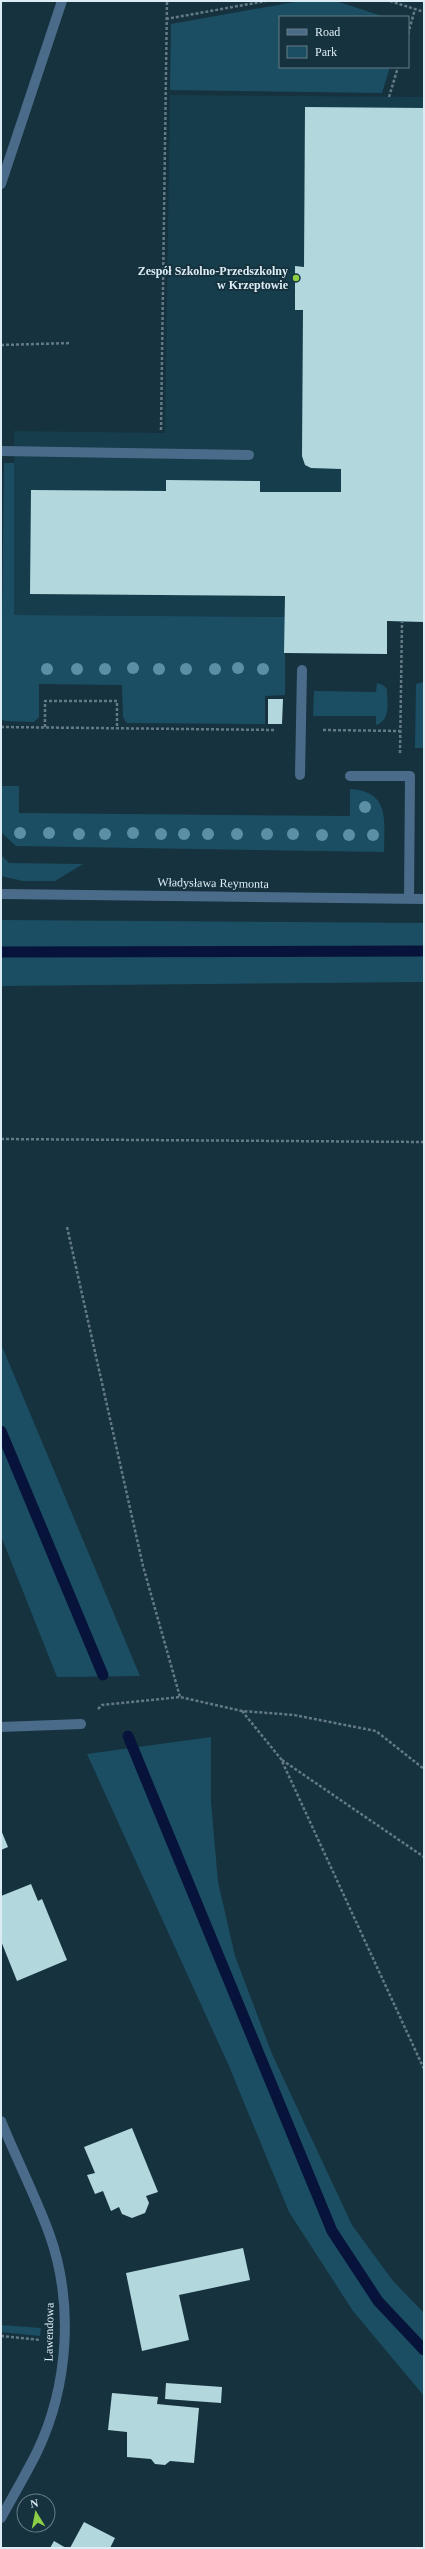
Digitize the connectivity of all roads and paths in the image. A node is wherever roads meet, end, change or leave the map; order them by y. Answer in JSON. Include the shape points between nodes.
{"nodes":[{"id":1,"x":62,"y":1,"type":"edge"},
{"id":2,"x":167,"y":1,"type":"edge"},
{"id":3,"x":266,"y":1,"type":"edge"},
{"id":4,"x":390,"y":1,"type":"edge"},
{"id":5,"x":415,"y":9,"type":"junction"},
{"id":6,"x":424,"y":12,"type":"edge"},
{"id":7,"x":166,"y":19,"type":"junction"},
{"id":8,"x":409,"y":30,"type":"edge"},
{"id":9,"x":398,"y":68,"type":"edge"},
{"id":10,"x":389,"y":97,"type":"dead end"},
{"id":11,"x":1,"y":184,"type":"edge"},
{"id":12,"x":71,"y":343,"type":"dead end"},
{"id":13,"x":1,"y":345,"type":"edge"},
{"id":14,"x":161,"y":433,"type":"dead end"},
{"id":15,"x":1,"y":451,"type":"edge"},
{"id":16,"x":249,"y":455,"type":"dead end"},
{"id":17,"x":402,"y":622,"type":"dead end"},
{"id":18,"x":302,"y":670,"type":"dead end"},
{"id":19,"x":1,"y":727,"type":"edge"},
{"id":20,"x":45,"y":728,"type":"junction"},
{"id":21,"x":117,"y":728,"type":"junction"},
{"id":22,"x":301,"y":730,"type":"junction"},
{"id":23,"x":400,"y":731,"type":"junction"},
{"id":24,"x":300,"y":775,"type":"dead end"},
{"id":25,"x":350,"y":776,"type":"dead end"},
{"id":26,"x":399,"y":776,"type":"junction"},
{"id":27,"x":1,"y":894,"type":"edge"},
{"id":28,"x":409,"y":899,"type":"junction"},
{"id":29,"x":424,"y":899,"type":"edge"},
{"id":30,"x":1,"y":1139,"type":"edge"},
{"id":31,"x":424,"y":1142,"type":"edge"},
{"id":32,"x":67,"y":1227,"type":"dead end"},
{"id":33,"x":180,"y":1697,"type":"junction"},
{"id":34,"x":242,"y":1711,"type":"junction"},
{"id":35,"x":81,"y":1724,"type":"joint"},
{"id":36,"x":1,"y":1727,"type":"edge"},
{"id":37,"x":281,"y":1759,"type":"junction"},
{"id":38,"x":424,"y":1769,"type":"edge"},
{"id":39,"x":424,"y":1857,"type":"edge"},
{"id":40,"x":424,"y":2069,"type":"edge"},
{"id":41,"x":1,"y":2121,"type":"edge"},
{"id":42,"x":1,"y":2336,"type":"edge"},
{"id":43,"x":45,"y":2341,"type":"dead end"},
{"id":44,"x":1,"y":2518,"type":"edge"}],
"edges":[{"from":1,"to":11,"type":"street"},
{"from":2,"to":7,"type":"path"},
{"from":3,"to":7,"type":"path"},
{"from":4,"to":5,"type":"path"},
{"from":5,"to":6,"type":"path"},
{"from":5,"to":8,"type":"path"},
{"from":7,"to":14,"type":"path"},
{"from":9,"to":10,"type":"path"},
{"from":12,"to":13,"type":"path"},
{"from":15,"to":16,"type":"street"},
{"from":17,"to":23,"type":"path"},
{"from":18,"to":22,"type":"street"},
{"from":19,"to":20,"type":"path"},
{"from":20,"to":21,"type":"path"},
{"from":20,"to":21,"type":"path","via":[[46,701],[117,701]]},
{"from":21,"to":22,"type":"path"},
{"from":22,"to":23,"type":"path"},
{"from":22,"to":24,"type":"street"},
{"from":23,"to":26,"type":"path"},
{"from":25,"to":26,"type":"street"},
{"from":26,"to":28,"type":"street","via":[[410,776]]},
{"from":27,"to":28,"type":"street","name":"Władysława Reymonta"},
{"from":28,"to":29,"type":"street","name":"Władysława Reymonta"},
{"from":30,"to":31,"type":"path"},
{"from":32,"to":33,"type":"path","via":[[143,1566]]},
{"from":33,"to":34,"type":"path"},
{"from":33,"to":35,"type":"path","via":[[102,1705]]},
{"from":34,"to":37,"type":"path"},
{"from":34,"to":38,"type":"path","via":[[294,1715],[376,1731]]},
{"from":35,"to":36,"type":"street"},
{"from":37,"to":39,"type":"path"},
{"from":37,"to":40,"type":"path"},
{"from":41,"to":44,"type":"street","name":"Lawendowa","via":[[49,2233],[57,2265],[65,2320],[59,2385],[50,2417],[37,2451]]},
{"from":42,"to":43,"type":"path"}]}
